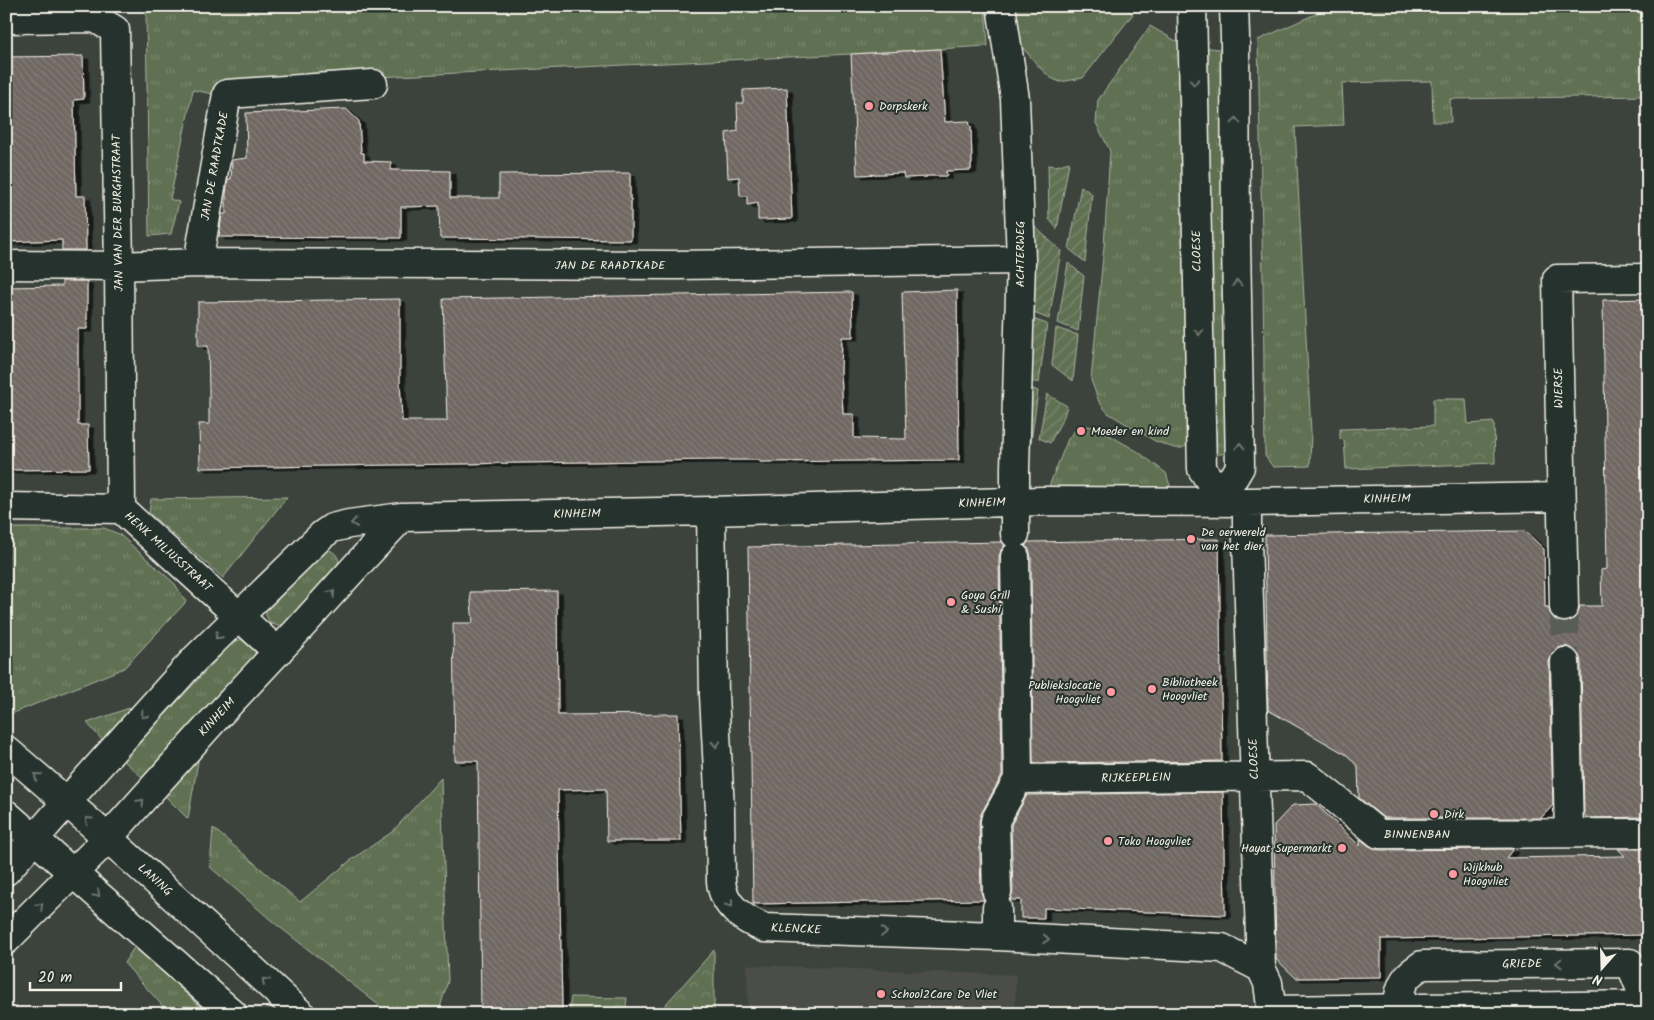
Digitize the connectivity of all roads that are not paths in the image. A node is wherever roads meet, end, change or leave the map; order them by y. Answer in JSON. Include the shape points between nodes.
{"nodes":[{"id":1,"x":1001,"y":6,"type":"edge"},
{"id":2,"x":1192,"y":6,"type":"edge"},
{"id":3,"x":1234,"y":6,"type":"edge"},
{"id":4,"x":6,"y":20,"type":"edge"},
{"id":5,"x":373,"y":84,"type":"dead end"},
{"id":6,"x":1021,"y":260,"type":"junction"},
{"id":7,"x":198,"y":263,"type":"junction"},
{"id":8,"x":6,"y":265,"type":"edge"},
{"id":9,"x":120,"y":266,"type":"junction"},
{"id":10,"x":1648,"y":278,"type":"edge"},
{"id":11,"x":1220,"y":494,"type":"junction"},
{"id":12,"x":1561,"y":497,"type":"junction"},
{"id":13,"x":1015,"y":502,"type":"junction"},
{"id":14,"x":1247,"y":502,"type":"junction"},
{"id":15,"x":6,"y":507,"type":"edge"},
{"id":16,"x":122,"y":509,"type":"junction"},
{"id":17,"x":711,"y":511,"type":"junction"},
{"id":18,"x":402,"y":517,"type":"junction"},
{"id":19,"x":1564,"y":607,"type":"tunnel mouth"},
{"id":20,"x":238,"y":616,"type":"junction"},
{"id":21,"x":278,"y":652,"type":"junction"},
{"id":22,"x":1565,"y":662,"type":"tunnel mouth"},
{"id":23,"x":6,"y":750,"type":"edge"},
{"id":24,"x":1254,"y":776,"type":"junction"},
{"id":25,"x":1018,"y":779,"type":"junction"},
{"id":26,"x":68,"y":802,"type":"junction"},
{"id":27,"x":6,"y":814,"type":"edge"},
{"id":28,"x":1569,"y":833,"type":"junction"},
{"id":29,"x":1648,"y":833,"type":"edge"},
{"id":30,"x":35,"y":838,"type":"junction"},
{"id":31,"x":108,"y":838,"type":"junction"},
{"id":32,"x":6,"y":871,"type":"edge"},
{"id":33,"x":73,"y":873,"type":"junction"},
{"id":34,"x":997,"y":936,"type":"junction"},
{"id":35,"x":6,"y":940,"type":"edge"},
{"id":36,"x":1261,"y":968,"type":"junction"},
{"id":37,"x":1646,"y":1009,"type":"edge"},
{"id":38,"x":1397,"y":1010,"type":"edge"},
{"id":39,"x":1272,"y":1012,"type":"edge"},
{"id":40,"x":233,"y":1014,"type":"edge"},
{"id":41,"x":301,"y":1014,"type":"edge"}],
"edges":[{"from":1,"to":6,"type":"street","name":"ACHTERWEG","via":[[1015,99]]},
{"from":2,"to":11,"type":"street","name":"CLOESE","one_way":true,"via":[[1202,469]]},
{"from":11,"to":3,"type":"street","one_way":true,"via":[[1240,467]]},
{"from":4,"to":9,"type":"street","name":"JAN VAN DER BURGHSTRAAT","via":[[95,18],[115,30]]},
{"from":5,"to":7,"type":"street","name":"JAN DE RAADTKADE","via":[[228,94]]},
{"from":6,"to":7,"type":"street","name":"JAN DE RAADTKADE","via":[[676,265]]},
{"from":6,"to":13,"type":"street","name":"ACHTERWEG"},
{"from":7,"to":9,"type":"street","name":"JAN DE RAADTKADE"},
{"from":8,"to":9,"type":"street","name":"JAN DE RAADTKADE"},
{"from":9,"to":16,"type":"street","name":"JAN VAN DER BURGHSTRAAT"},
{"from":10,"to":12,"type":"street","name":"WIERSE","via":[[1557,279]]},
{"from":11,"to":13,"type":"street","name":"KINHEIM"},
{"from":11,"to":14,"type":"street","name":"KINHEIM"},
{"from":12,"to":14,"type":"street","name":"KINHEIM"},
{"from":12,"to":19,"type":"street"},
{"from":13,"to":17,"type":"street","name":"KINHEIM"},
{"from":13,"to":25,"type":"street"},
{"from":14,"to":24,"type":"street","name":"CLOESE"},
{"from":15,"to":16,"type":"street","name":"HENK MILIUSSTRAAT"},
{"from":16,"to":20,"type":"street","name":"HENK MILIUSSTRAAT"},
{"from":17,"to":18,"type":"street","name":"KINHEIM"},
{"from":17,"to":34,"type":"street","name":"KLENCKE","one_way":true,"via":[[720,881],[727,900],[747,921],[764,928]]},
{"from":18,"to":20,"type":"street","name":"KINHEIM","one_way":true,"via":[[332,528]]},
{"from":21,"to":18,"type":"street","name":"KINHEIM","one_way":true},
{"from":20,"to":21,"type":"street","name":"HENK MILIUSSTRAAT"},
{"from":20,"to":26,"type":"street","name":"KINHEIM","one_way":true,"via":[[182,672]]},
{"from":31,"to":21,"type":"street","name":"KINHEIM","one_way":true},
{"from":22,"to":28,"type":"street"},
{"from":26,"to":23,"type":"street","name":"LANING","one_way":true},
{"from":24,"to":25,"type":"street","name":"RIJKEEPLEIN"},
{"from":24,"to":28,"type":"street","name":"BINNENBAN","via":[[1307,776],[1379,834]]},
{"from":24,"to":36,"type":"street","name":"CLOESE"},
{"from":25,"to":34,"type":"street","via":[[995,821]]},
{"from":26,"to":30,"type":"street"},
{"from":31,"to":26,"type":"street","name":"LANING","one_way":true},
{"from":27,"to":30,"type":"street"},
{"from":28,"to":29,"type":"street","name":"BINNENBAN"},
{"from":30,"to":32,"type":"street"},
{"from":30,"to":33,"type":"street"},
{"from":31,"to":33,"type":"street","name":"KINHEIM"},
{"from":41,"to":31,"type":"street","name":"LANING","one_way":true},
{"from":35,"to":33,"type":"street","name":"KINHEIM","one_way":true},
{"from":33,"to":40,"type":"street","one_way":true},
{"from":34,"to":36,"type":"street","name":"KLENCKE","one_way":true,"via":[[1222,948]]},
{"from":36,"to":39,"type":"street","name":"CLOESE","via":[[1268,983]]},
{"from":37,"to":38,"type":"street","name":"GRIEDE"},
{"from":37,"to":38,"type":"street","name":"GRIEDE","one_way":true,"via":[[1630,963],[1422,965],[1403,983]]},
{"from":38,"to":39,"type":"street","name":"GRIEDE"}]}
